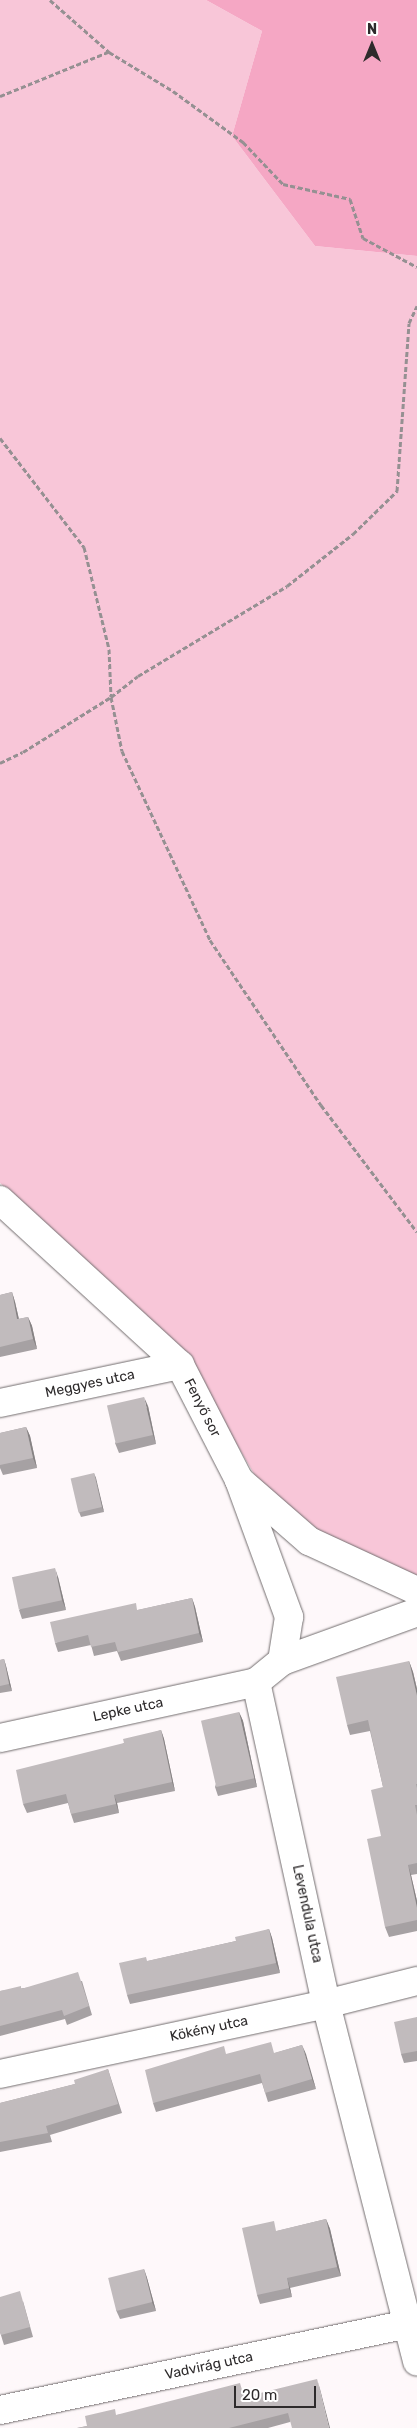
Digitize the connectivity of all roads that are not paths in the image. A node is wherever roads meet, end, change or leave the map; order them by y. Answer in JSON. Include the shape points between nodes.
{"nodes":[{"id":1,"x":0,"y":1200,"type":"edge"},
{"id":2,"x":180,"y":1365,"type":"junction"},
{"id":3,"x":0,"y":1403,"type":"edge"},
{"id":4,"x":239,"y":1480,"type":"junction"},
{"id":5,"x":417,"y":1591,"type":"edge"},
{"id":6,"x":417,"y":1612,"type":"edge"},
{"id":7,"x":282,"y":1661,"type":"junction"},
{"id":8,"x":256,"y":1682,"type":"junction"},
{"id":9,"x":0,"y":1738,"type":"edge"},
{"id":10,"x":417,"y":1981,"type":"edge"},
{"id":11,"x":326,"y":2004,"type":"junction"},
{"id":12,"x":0,"y":2074,"type":"edge"},
{"id":13,"x":412,"y":2323,"type":"edge"},
{"id":14,"x":417,"y":2362,"type":"edge"},
{"id":15,"x":0,"y":2410,"type":"edge"}],
"edges":[{"from":1,"to":2,"type":"street","name":"Fenyő sor"},
{"from":2,"to":3,"type":"street","name":"Meggyes utca"},
{"from":2,"to":4,"type":"street","name":"Fenyő sor"},
{"from":4,"to":5,"type":"street","name":"Fenyő sor","via":[[310,1541]]},
{"from":4,"to":7,"type":"street","via":[[289,1617]]},
{"from":6,"to":7,"type":"street"},
{"from":7,"to":8,"type":"street"},
{"from":8,"to":9,"type":"street","name":"Lepke utca"},
{"from":8,"to":11,"type":"street","name":"Levendula utca"},
{"from":10,"to":11,"type":"street","name":"Kökény utca"},
{"from":11,"to":12,"type":"street","name":"Kökény utca"},
{"from":11,"to":13,"type":"street","name":"Levendula utca"},
{"from":13,"to":14,"type":"street","name":"Levendula utca"},
{"from":13,"to":15,"type":"street","name":"Vadvirág utca"}]}
